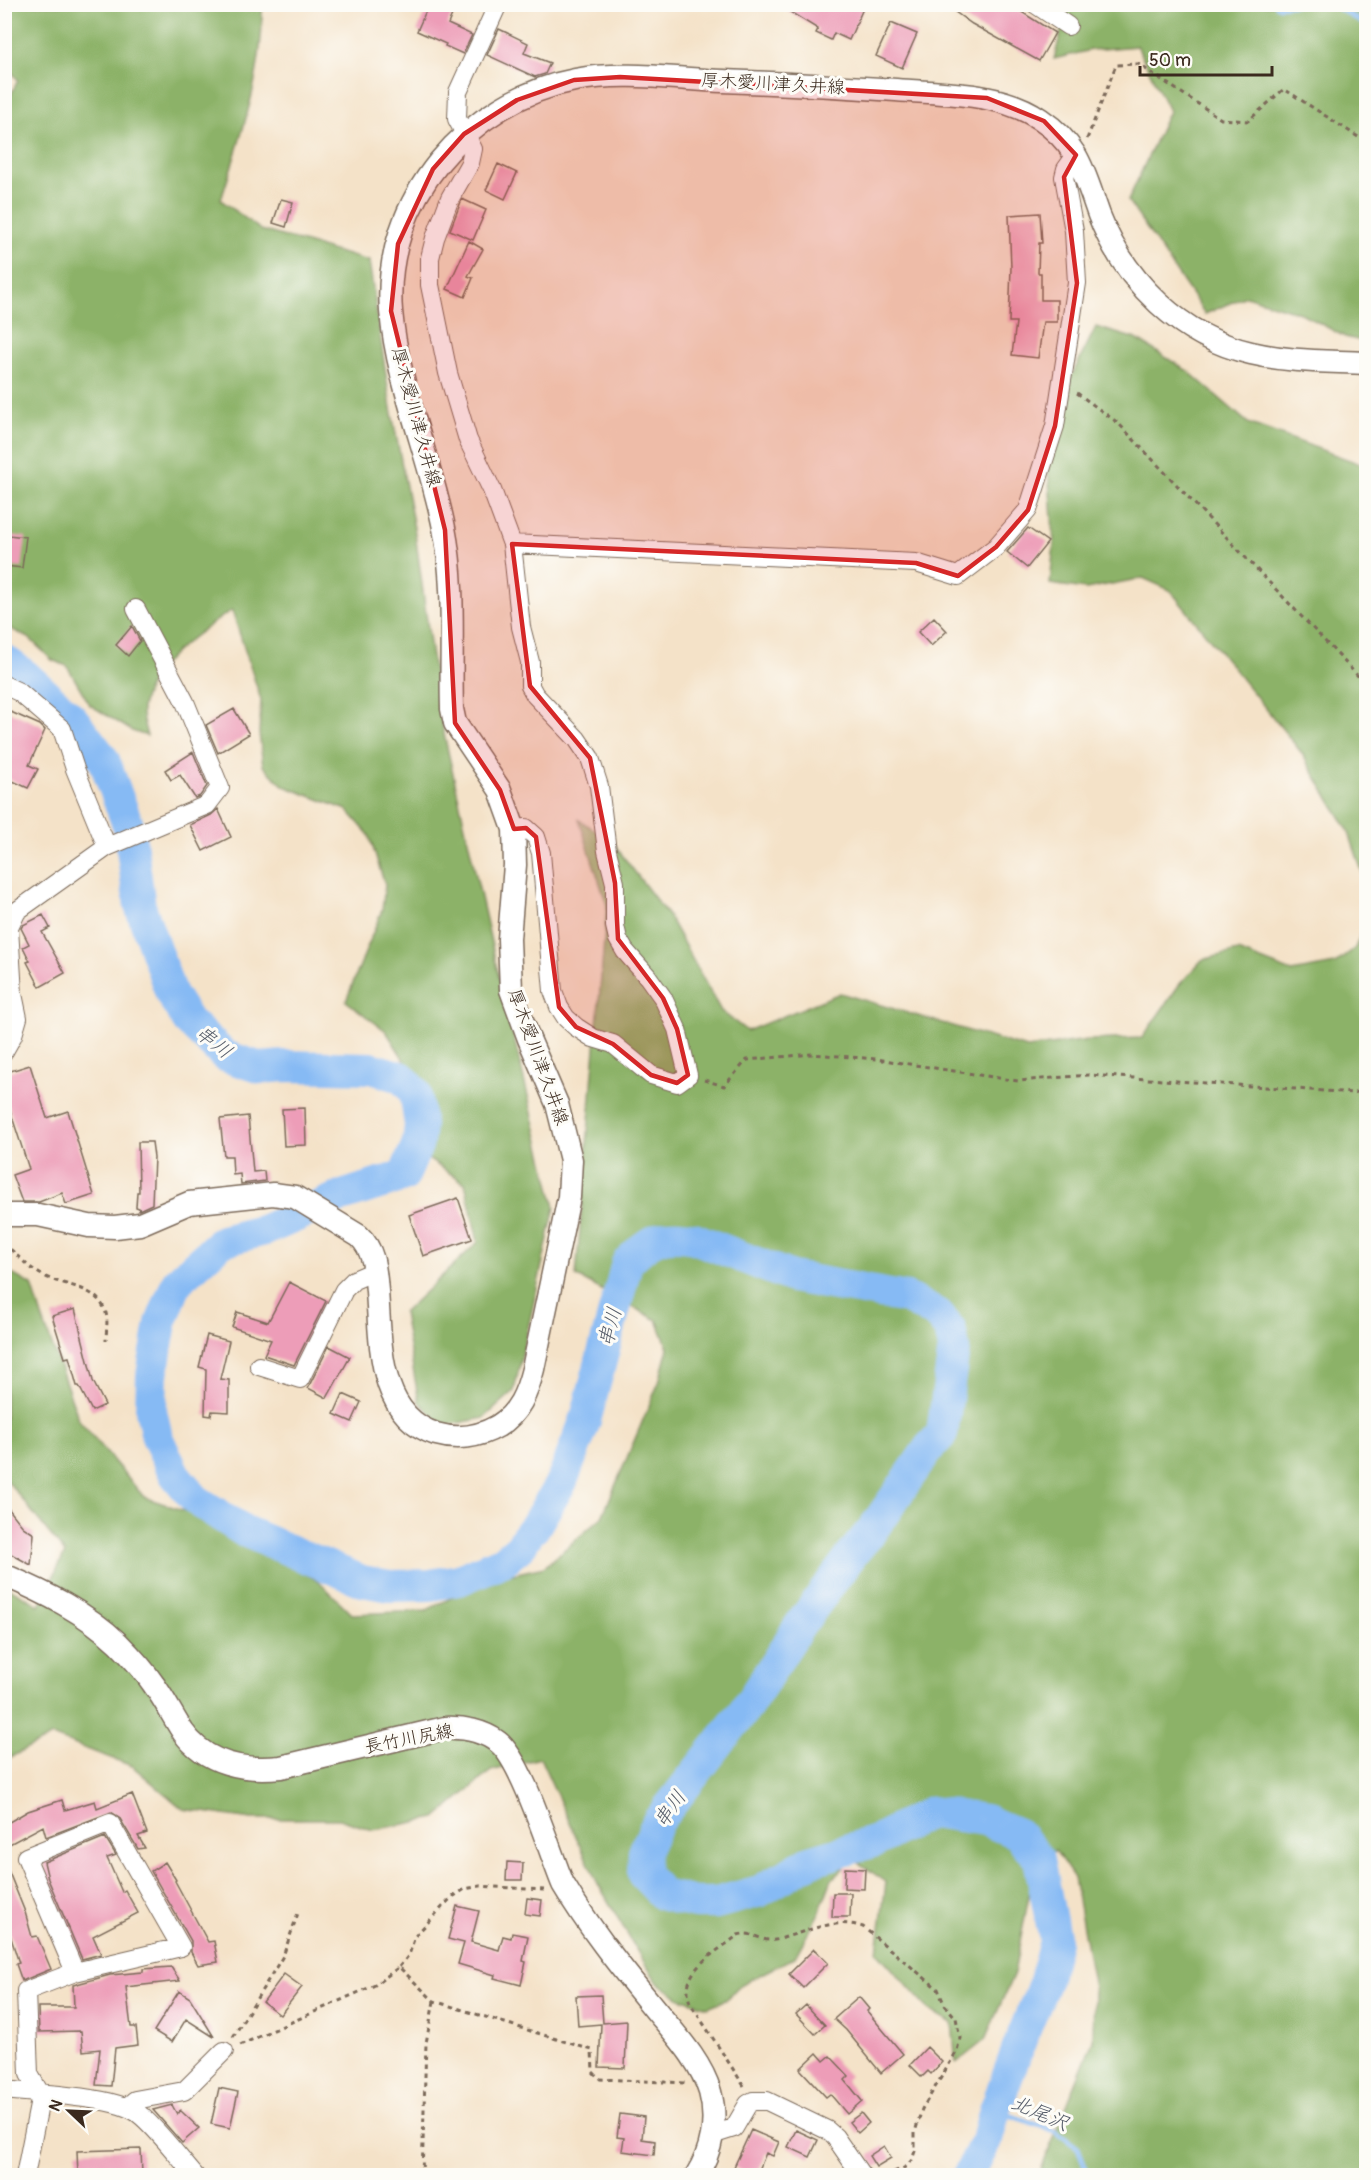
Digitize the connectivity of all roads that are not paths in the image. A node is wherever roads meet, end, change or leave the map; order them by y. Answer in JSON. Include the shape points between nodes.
{"nodes":[{"id":1,"x":498,"y":4,"type":"edge"},
{"id":2,"x":1035,"y":4,"type":"edge"},
{"id":3,"x":1068,"y":26,"type":"dead end"},
{"id":4,"x":464,"y":134,"type":"junction"},
{"id":5,"x":1076,"y":155,"type":"junction"},
{"id":6,"x":1366,"y":363,"type":"edge"},
{"id":7,"x":512,"y":544,"type":"junction"},
{"id":8,"x":136,"y":609,"type":"dead end"},
{"id":9,"x":4,"y":686,"type":"edge"},
{"id":10,"x":514,"y":829,"type":"junction"},
{"id":11,"x":106,"y":848,"type":"junction"},
{"id":12,"x":4,"y":1052,"type":"edge"},
{"id":13,"x":4,"y":1215,"type":"edge"},
{"id":14,"x":375,"y":1271,"type":"junction"},
{"id":15,"x":259,"y":1366,"type":"dead end"},
{"id":16,"x":4,"y":1575,"type":"edge"},
{"id":17,"x":75,"y":1972,"type":"junction"},
{"id":18,"x":224,"y":2052,"type":"road end"},
{"id":19,"x":4,"y":2090,"type":"edge"},
{"id":20,"x":41,"y":2095,"type":"junction"},
{"id":21,"x":128,"y":2107,"type":"junction"},
{"id":22,"x":712,"y":2135,"type":"junction"},
{"id":23,"x":26,"y":2175,"type":"edge"},
{"id":24,"x":195,"y":2175,"type":"edge"},
{"id":25,"x":696,"y":2175,"type":"edge"},
{"id":26,"x":862,"y":2175,"type":"edge"}],
"edges":[{"from":1,"to":4,"type":"street","via":[[458,92],[457,119]]},
{"from":2,"to":3,"type":"street"},
{"from":4,"to":5,"type":"main road","name":"厚木愛川津久井線","via":[[496,111],[536,92],[574,80],[620,77],[987,98],[1034,115]]},
{"from":4,"to":7,"type":"street","via":[[473,149],[470,163],[443,213],[430,258],[430,285],[448,373],[468,440]]},
{"from":4,"to":10,"type":"main road","name":"厚木愛川津久井線","via":[[433,169],[410,212],[394,259],[391,311],[445,530],[451,585],[455,723],[500,790]]},
{"from":5,"to":6,"type":"main road","name":"厚木愛川津久井線","via":[[1118,255],[1148,293],[1194,331],[1256,354]]},
{"from":5,"to":7,"type":"street","via":[[1064,177],[1074,231],[1077,283],[1055,426],[1028,510],[996,547],[958,576],[916,564]]},
{"from":7,"to":10,"type":"street","via":[[521,627],[530,662],[530,686],[590,758],[599,786],[615,883],[618,939],[663,998],[677,1029],[688,1075],[677,1083],[651,1075],[613,1044],[593,1038],[566,1018],[554,991],[541,853],[532,832]]},
{"from":8,"to":11,"type":"street","via":[[185,702],[220,788],[207,805]]},
{"from":9,"to":11,"type":"street","via":[[19,692],[62,729]]},
{"from":10,"to":14,"type":"main road","name":"厚木愛川津久井線","via":[[511,990],[557,1104],[572,1160],[569,1197],[533,1370],[526,1394],[514,1413],[492,1430],[470,1436],[441,1435],[411,1421],[389,1389]]},
{"from":11,"to":12,"type":"street","via":[[17,911],[9,928],[18,1018]]},
{"from":13,"to":14,"type":"main road","name":"厚木愛川津久井線","via":[[38,1215],[89,1226],[115,1227],[140,1224],[189,1203],[273,1194],[295,1197],[360,1236],[368,1244]]},
{"from":14,"to":15,"type":"street","via":[[354,1280],[344,1290],[300,1379]]},
{"from":16,"to":22,"type":"main road","name":"長竹川尻線","via":[[66,1604],[111,1637],[149,1678],[187,1736],[206,1754],[227,1764],[255,1769],[282,1767],[446,1728],[465,1729],[499,1743],[518,1770],[563,1884],[593,1931],[697,2063],[710,2094]]},
{"from":17,"to":17,"type":"street","via":[[181,1947],[110,1823],[26,1857]]},
{"from":17,"to":20,"type":"street","via":[[26,1991],[29,2074]]},
{"from":18,"to":21,"type":"street","via":[[184,2091],[135,2100]]},
{"from":19,"to":20,"type":"street"},
{"from":20,"to":21,"type":"street"},
{"from":20,"to":23,"type":"street"},
{"from":21,"to":24,"type":"street"},
{"from":22,"to":25,"type":"main road","name":"長竹川尻線"},
{"from":22,"to":26,"type":"street","via":[[734,2128],[748,2104],[767,2101],[835,2137]]}]}
